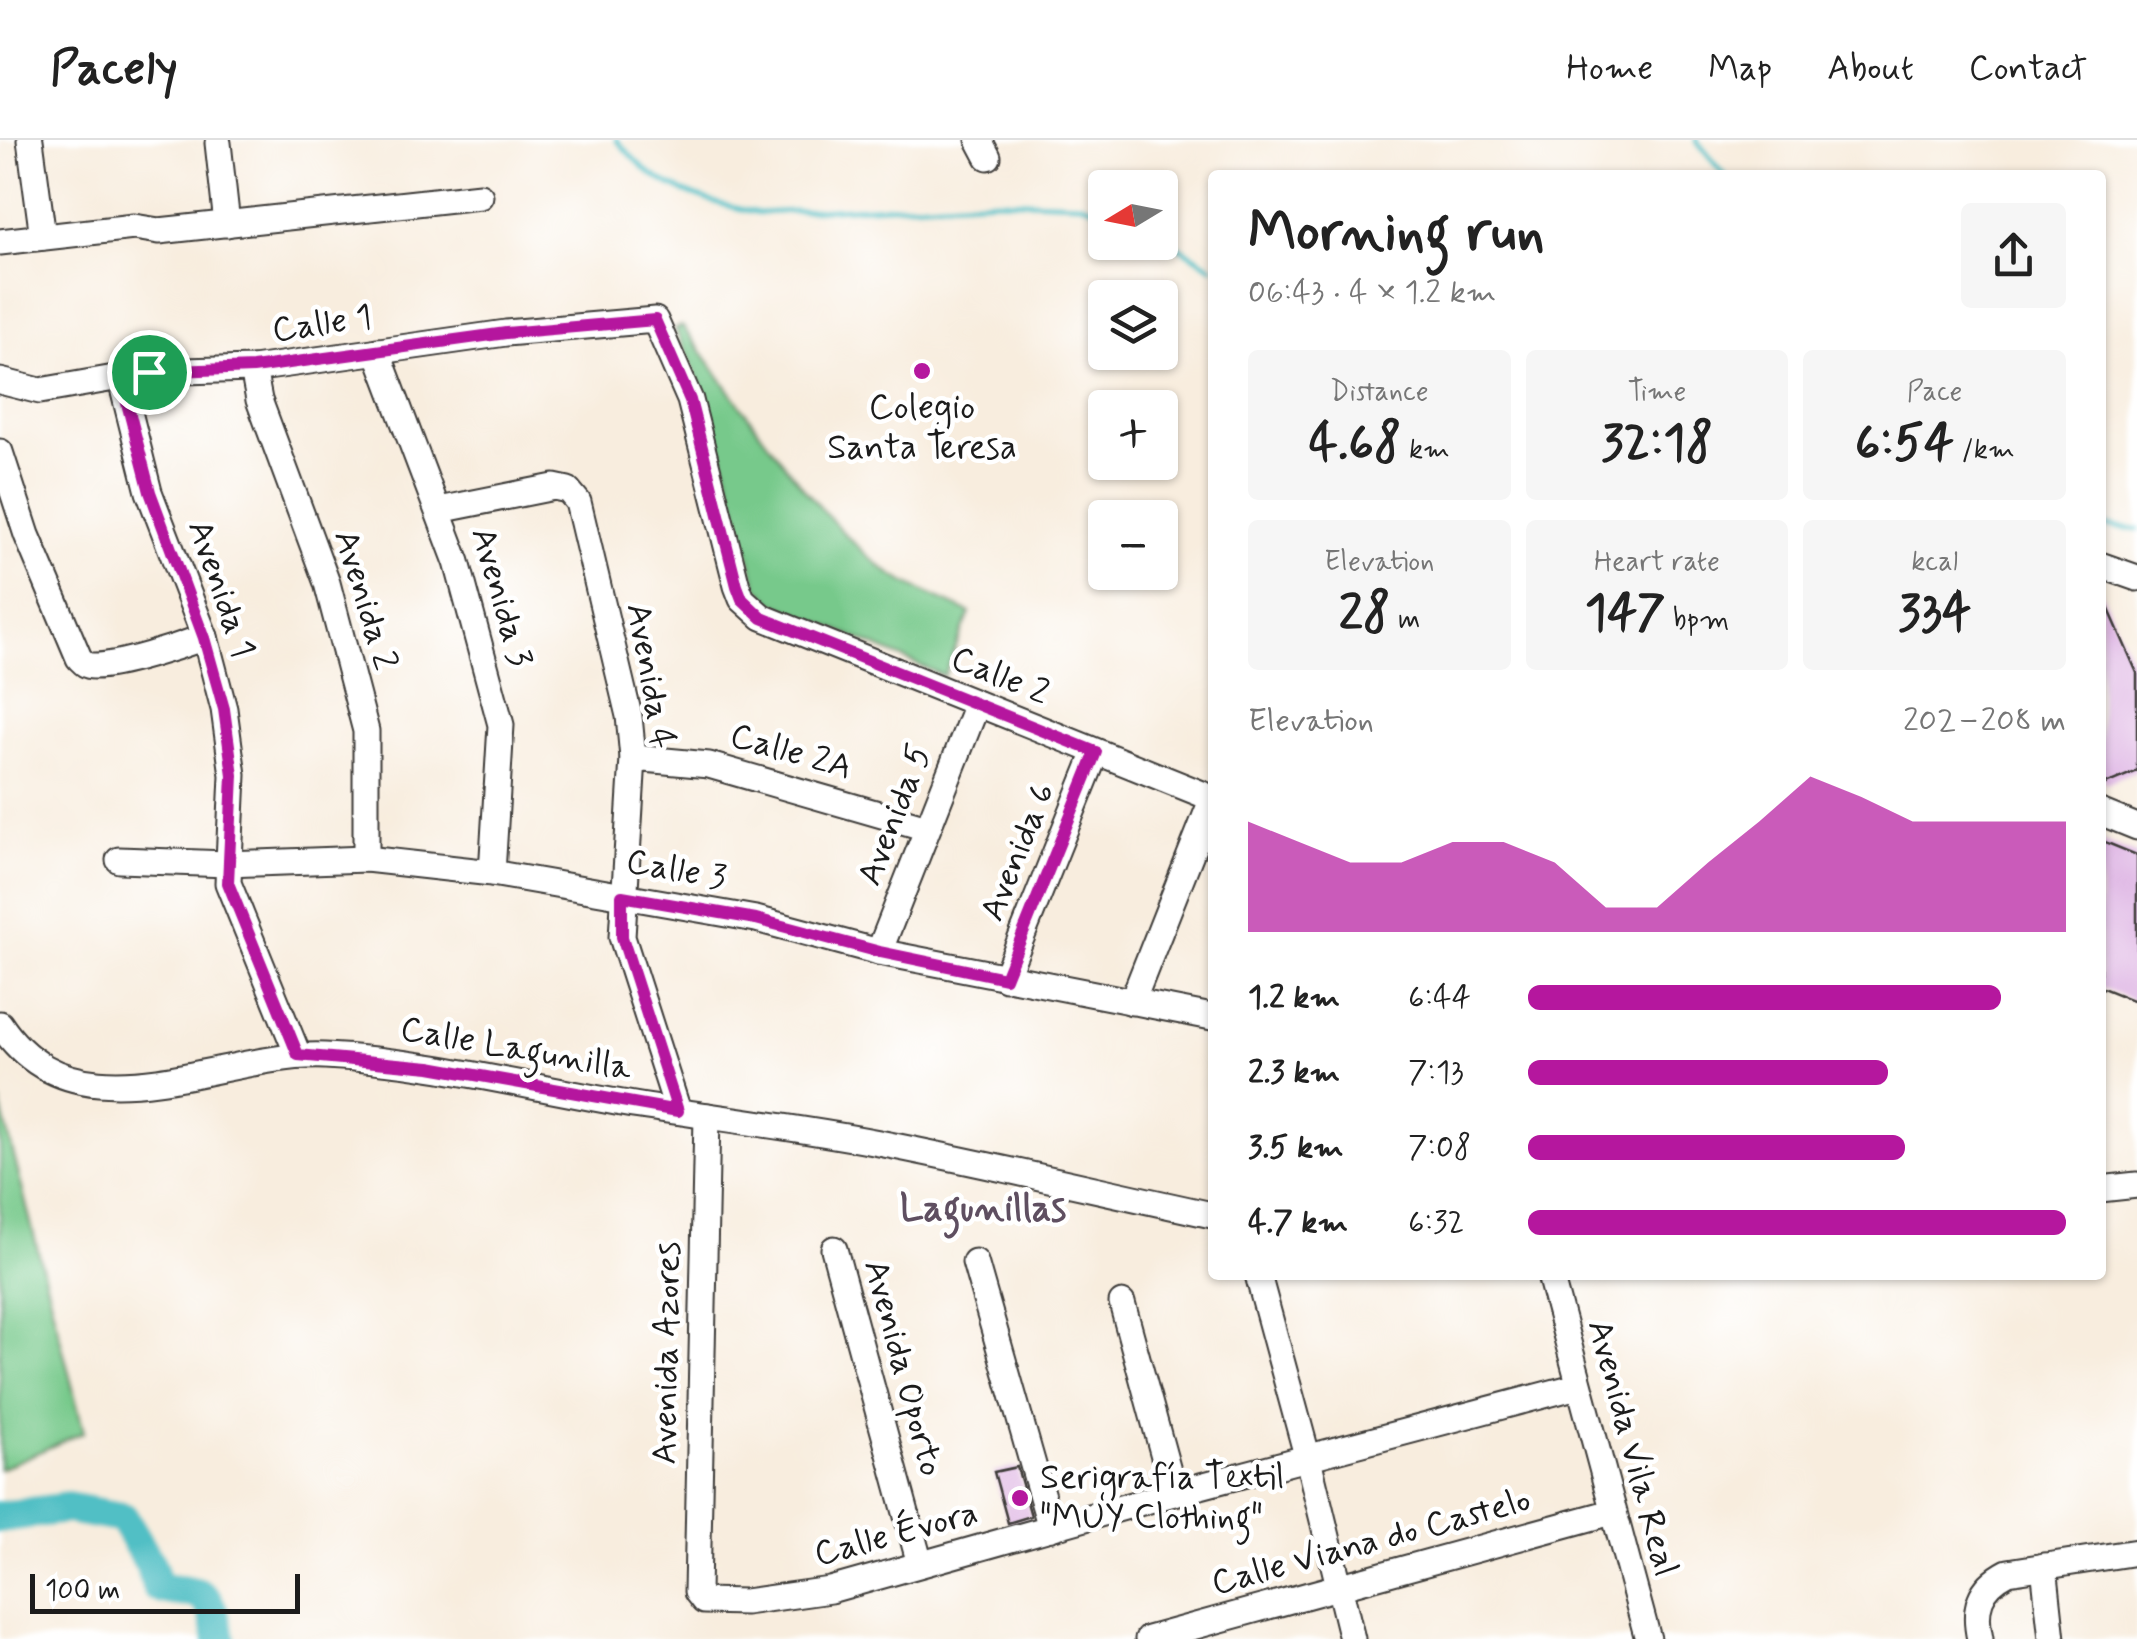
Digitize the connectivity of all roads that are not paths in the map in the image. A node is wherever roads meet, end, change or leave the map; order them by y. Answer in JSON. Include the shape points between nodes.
{"nodes":[{"id":1,"x":30,"y":140,"type":"edge"},
{"id":2,"x":218,"y":143,"type":"dead end"},
{"id":3,"x":480,"y":196,"type":"dead end"},
{"id":4,"x":227,"y":224,"type":"junction"},
{"id":5,"x":43,"y":237,"type":"junction"},
{"id":6,"x":0,"y":242,"type":"edge"},
{"id":7,"x":377,"y":351,"type":"junction"},
{"id":8,"x":253,"y":368,"type":"junction"},
{"id":9,"x":120,"y":376,"type":"junction"},
{"id":10,"x":0,"y":380,"type":"edge"},
{"id":11,"x":0,"y":452,"type":"edge"},
{"id":12,"x":439,"y":510,"type":"junction"},
{"id":13,"x":2106,"y":567,"type":"edge"},
{"id":14,"x":2137,"y":578,"type":"edge"},
{"id":15,"x":762,"y":618,"type":"joint"},
{"id":16,"x":204,"y":638,"type":"junction"},
{"id":17,"x":977,"y":704,"type":"junction"},
{"id":18,"x":1096,"y":752,"type":"junction"},
{"id":19,"x":633,"y":758,"type":"junction"},
{"id":20,"x":1208,"y":797,"type":"edge"},
{"id":21,"x":1208,"y":809,"type":"edge"},
{"id":22,"x":2106,"y":814,"type":"edge"},
{"id":23,"x":2137,"y":827,"type":"edge"},
{"id":24,"x":927,"y":828,"type":"junction"},
{"id":25,"x":118,"y":860,"type":"dead end"},
{"id":26,"x":366,"y":860,"type":"junction"},
{"id":27,"x":228,"y":864,"type":"junction"},
{"id":28,"x":492,"y":873,"type":"junction"},
{"id":29,"x":622,"y":896,"type":"junction"},
{"id":30,"x":880,"y":952,"type":"junction"},
{"id":31,"x":1005,"y":978,"type":"junction"},
{"id":32,"x":1132,"y":1002,"type":"junction"},
{"id":33,"x":1208,"y":1017,"type":"edge"},
{"id":34,"x":0,"y":1024,"type":"edge"},
{"id":35,"x":298,"y":1055,"type":"junction"},
{"id":36,"x":678,"y":1111,"type":"junction"},
{"id":37,"x":707,"y":1116,"type":"junction"},
{"id":38,"x":2137,"y":1185,"type":"edge"},
{"id":39,"x":2106,"y":1188,"type":"edge"},
{"id":40,"x":1208,"y":1215,"type":"edge"},
{"id":41,"x":834,"y":1249,"type":"dead end"},
{"id":42,"x":976,"y":1262,"type":"dead end"},
{"id":43,"x":1259,"y":1280,"type":"edge"},
{"id":44,"x":1551,"y":1280,"type":"edge"},
{"id":45,"x":1122,"y":1303,"type":"dead end"},
{"id":46,"x":1578,"y":1386,"type":"junction"},
{"id":47,"x":1308,"y":1459,"type":"junction"},
{"id":48,"x":1174,"y":1493,"type":"junction"},
{"id":49,"x":1612,"y":1512,"type":"junction"},
{"id":50,"x":1050,"y":1528,"type":"junction"},
{"id":51,"x":2137,"y":1552,"type":"edge"},
{"id":52,"x":920,"y":1564,"type":"junction"},
{"id":53,"x":2044,"y":1566,"type":"junction"},
{"id":54,"x":1338,"y":1588,"type":"junction"},
{"id":55,"x":697,"y":1592,"type":"joint"},
{"id":56,"x":1148,"y":1639,"type":"edge"},
{"id":57,"x":1352,"y":1639,"type":"edge"},
{"id":58,"x":1648,"y":1639,"type":"edge"},
{"id":59,"x":1980,"y":1639,"type":"edge"},
{"id":60,"x":2052,"y":1639,"type":"edge"}],
"edges":[{"from":1,"to":5,"type":"street"},
{"from":2,"to":4,"type":"street"},
{"from":3,"to":4,"type":"street"},
{"from":4,"to":5,"type":"street"},
{"from":5,"to":6,"type":"street"},
{"from":7,"to":8,"type":"street","name":"Calle 1"},
{"from":7,"to":12,"type":"street","name":"Avenida 3"},
{"from":7,"to":15,"type":"street","name":"Calle 1","via":[[655,320],[690,400],[737,586]]},
{"from":8,"to":9,"type":"street","name":"Calle 1"},
{"from":8,"to":26,"type":"street","name":"Avenida 2","via":[[327,583],[366,731]]},
{"from":9,"to":10,"type":"street","name":"Calle 1","via":[[40,391]]},
{"from":9,"to":16,"type":"street","name":"Avenida 1","via":[[150,492]]},
{"from":11,"to":16,"type":"street","via":[[79,658],[93,666]]},
{"from":12,"to":19,"type":"street","name":"Avenida 4","via":[[554,487],[578,502]]},
{"from":12,"to":28,"type":"street","name":"Avenida 3","via":[[500,725]]},
{"from":13,"to":14,"type":"street"},
{"from":15,"to":17,"type":"street","name":"Calle 2"},
{"from":16,"to":27,"type":"street","name":"Avenida 1","via":[[230,740]]},
{"from":17,"to":18,"type":"street","name":"Calle 2"},
{"from":17,"to":24,"type":"street","name":"Avenida 5"},
{"from":18,"to":20,"type":"street","name":"Calle 2"},
{"from":18,"to":31,"type":"street","name":"Avenida 6"},
{"from":19,"to":24,"type":"street","name":"Calle 2A","via":[[709,764]]},
{"from":19,"to":29,"type":"street","name":"Avenida 4"},
{"from":21,"to":32,"type":"street"},
{"from":22,"to":23,"type":"street"},
{"from":24,"to":30,"type":"street","name":"Avenida 5"},
{"from":25,"to":27,"type":"street","name":"Calle 3"},
{"from":26,"to":27,"type":"street","name":"Calle 3"},
{"from":26,"to":28,"type":"street","name":"Calle 3"},
{"from":27,"to":35,"type":"street","name":"Avenida 1","via":[[228,883]]},
{"from":28,"to":29,"type":"street","name":"Calle 3"},
{"from":29,"to":30,"type":"street","name":"Calle 3","via":[[756,919]]},
{"from":29,"to":36,"type":"street","name":"Avenida 4","via":[[622,937]]},
{"from":30,"to":31,"type":"street","name":"Calle 3"},
{"from":31,"to":32,"type":"street","name":"Calle 3"},
{"from":32,"to":33,"type":"street","name":"Calle 3"},
{"from":34,"to":35,"type":"street","name":"Calle Lagunilla","via":[[49,1069],[102,1084],[158,1082]]},
{"from":35,"to":36,"type":"street","name":"Calle Lagunilla","via":[[430,1067]]},
{"from":36,"to":37,"type":"street","name":"Calle Lagunilla"},
{"from":37,"to":40,"type":"street","name":"Calle Lagunilla","via":[[878,1143]]},
{"from":37,"to":55,"type":"street","name":"Avenida Azores"},
{"from":38,"to":39,"type":"street"},
{"from":41,"to":52,"type":"street","name":"Avenida Oporto"},
{"from":42,"to":50,"type":"street"},
{"from":43,"to":47,"type":"street"},
{"from":44,"to":46,"type":"street","name":"Avenida Vila Real"},
{"from":45,"to":48,"type":"street"},
{"from":46,"to":47,"type":"street","name":"Calle Évora"},
{"from":46,"to":49,"type":"street","name":"Avenida Vila Real"},
{"from":47,"to":48,"type":"street","name":"Calle Évora"},
{"from":47,"to":54,"type":"street"},
{"from":48,"to":50,"type":"street","name":"Calle Évora"},
{"from":49,"to":54,"type":"street","name":"Calle Viana do Castelo"},
{"from":49,"to":58,"type":"street","name":"Avenida Vila Real"},
{"from":50,"to":52,"type":"street","name":"Calle Évora"},
{"from":51,"to":53,"type":"street"},
{"from":52,"to":55,"type":"street","name":"Calle Évora","via":[[789,1598],[704,1600]]},
{"from":53,"to":59,"type":"street","via":[[1990,1582],[1979,1597]]},
{"from":53,"to":60,"type":"street"},
{"from":54,"to":56,"type":"street","name":"Calle Viana do Castelo"},
{"from":54,"to":57,"type":"street"}]}
